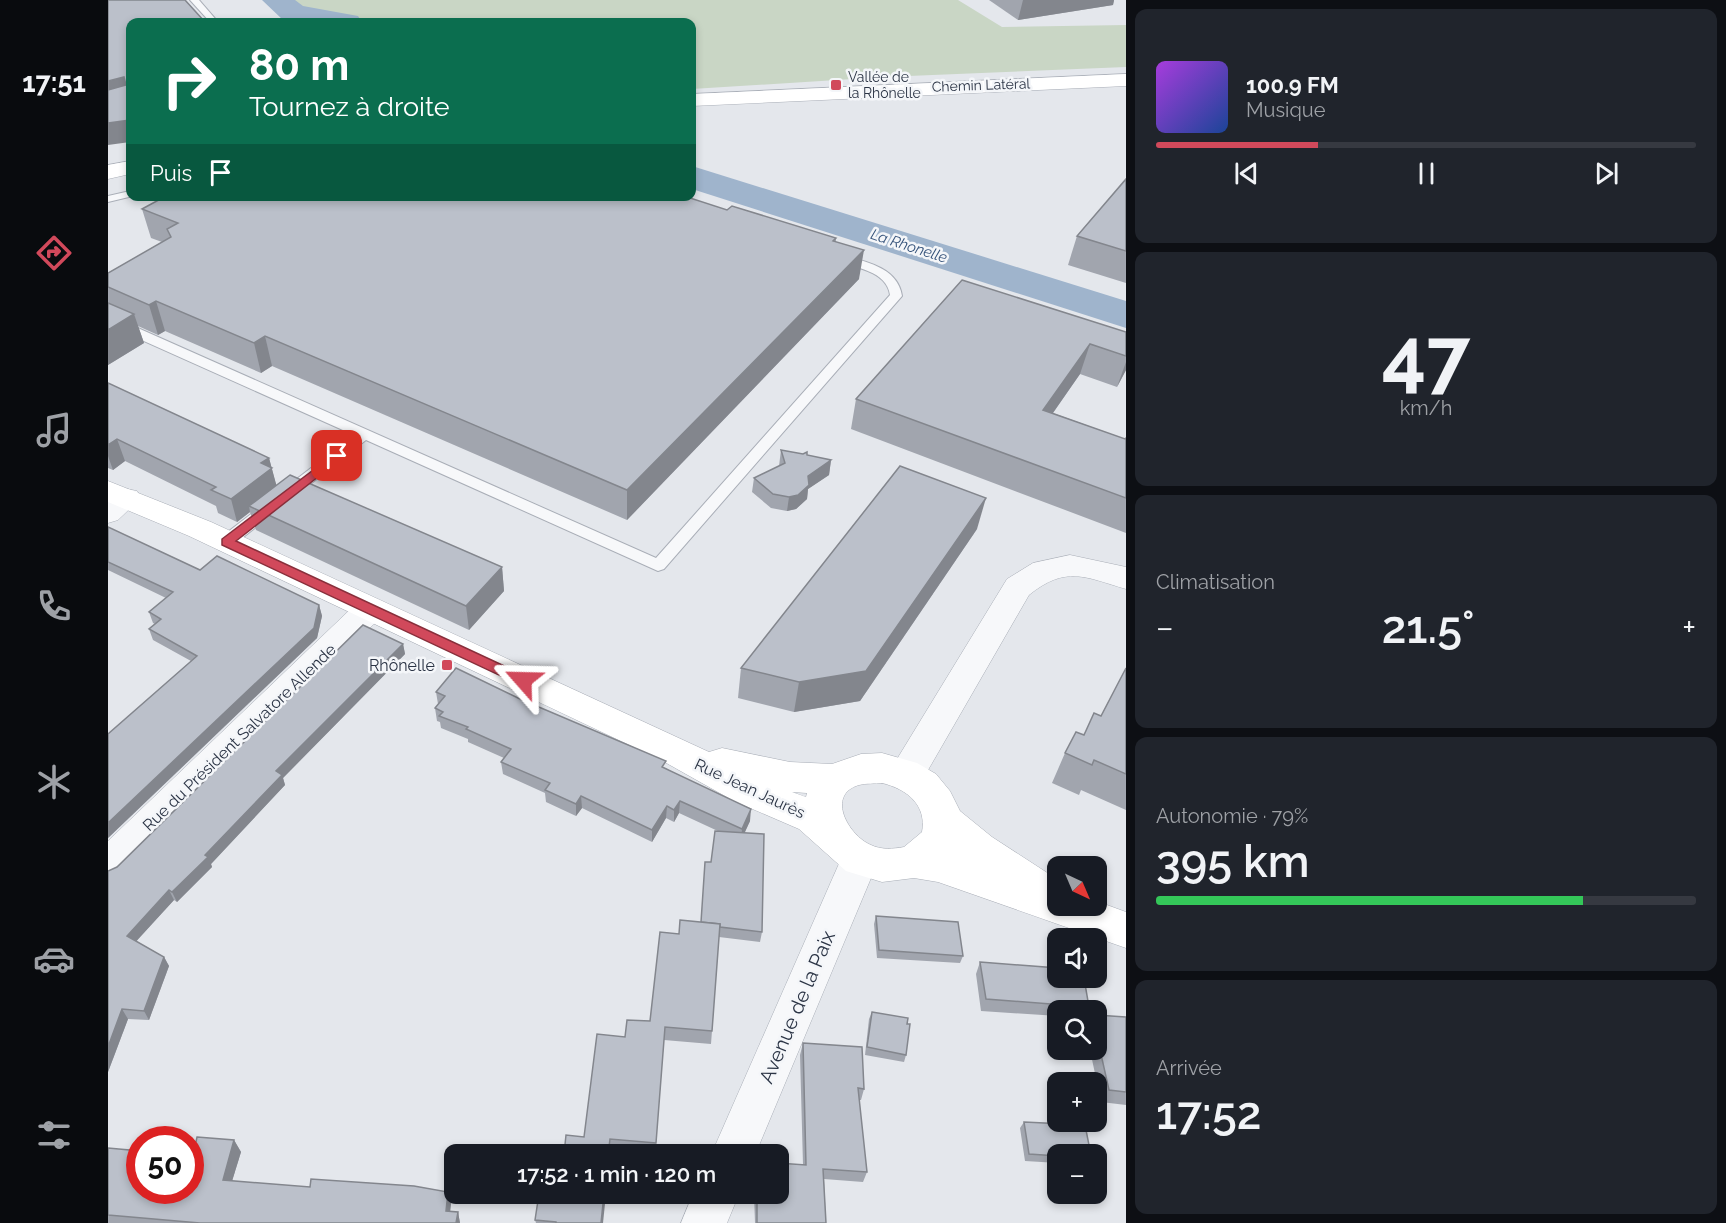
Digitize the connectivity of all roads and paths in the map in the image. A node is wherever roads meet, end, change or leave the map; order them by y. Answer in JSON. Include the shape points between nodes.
{"nodes":[{"id":1,"x":194,"y":0,"type":"edge"},
{"id":2,"x":210,"y":18,"type":"edge"},
{"id":3,"x":1126,"y":80,"type":"edge"},
{"id":4,"x":696,"y":100,"type":"edge"},
{"id":5,"x":126,"y":168,"type":"edge"},
{"id":6,"x":108,"y":171,"type":"edge"},
{"id":7,"x":126,"y":195,"type":"edge"},
{"id":8,"x":108,"y":199,"type":"edge"},
{"id":9,"x":823,"y":254,"type":"edge"},
{"id":10,"x":108,"y":320,"type":"edge"},
{"id":11,"x":365,"y":434,"type":"junction"},
{"id":12,"x":114,"y":501,"type":"edge"},
{"id":13,"x":226,"y":542,"type":"junction"},
{"id":14,"x":1126,"y":578,"type":"edge"},
{"id":15,"x":370,"y":609,"type":"junction"},
{"id":16,"x":674,"y":750,"type":"junction"},
{"id":17,"x":908,"y":774,"type":"junction"},
{"id":18,"x":836,"y":779,"type":"junction"},
{"id":19,"x":942,"y":819,"type":"junction"},
{"id":20,"x":827,"y":827,"type":"junction"},
{"id":21,"x":860,"y":859,"type":"junction"},
{"id":22,"x":913,"y":861,"type":"junction"},
{"id":23,"x":108,"y":865,"type":"edge"},
{"id":24,"x":1047,"y":893,"type":"edge"},
{"id":25,"x":1047,"y":899,"type":"edge"},
{"id":26,"x":1092,"y":916,"type":"edge"},
{"id":27,"x":1126,"y":930,"type":"edge"},
{"id":28,"x":738,"y":1144,"type":"edge"},
{"id":29,"x":712,"y":1204,"type":"edge"},
{"id":30,"x":704,"y":1223,"type":"edge"}],
"edges":[{"from":1,"to":2,"type":"lane"},
{"from":3,"to":4,"type":"main road","name":"Chemin Latéral"},
{"from":5,"to":6,"type":"main road"},
{"from":7,"to":8,"type":"lane"},
{"from":9,"to":11,"type":"lane","via":[[883,274],[896,287],[896,296],[658,565]]},
{"from":10,"to":11,"type":"lane"},
{"from":11,"to":13,"type":"lane"},
{"from":12,"to":13,"type":"main road","name":"Rue Jean Jaurès"},
{"from":13,"to":15,"type":"main road","name":"Rue Jean Jaurès"},
{"from":14,"to":17,"type":"street","via":[[1074,565],[1050,567],[1018,587]]},
{"from":15,"to":16,"type":"main road","name":"Rue Jean Jaurès"},
{"from":15,"to":23,"type":"street","name":"Rue du Président Salvatore Allende"},
{"from":16,"to":18,"type":"main road","name":"Rue Jean Jaurès","via":[[766,773]]},
{"from":16,"to":20,"type":"main road","name":"Rue Jean Jaurès"},
{"from":17,"to":18,"type":"main road","name":"Rue Jean Jaurès","via":[[866,767]]},
{"from":17,"to":19,"type":"main road","name":"Rue Jean Jaurès","via":[[932,794]]},
{"from":18,"to":20,"type":"main road","name":"Rue Jean Jaurès","via":[[823,801]]},
{"from":19,"to":22,"type":"main road","via":[[936,844]]},
{"from":19,"to":24,"type":"main road","name":"Rue Jean Jaurès","via":[[978,849]]},
{"from":20,"to":21,"type":"main road","name":"Rue Jean Jaurès","via":[[840,845]]},
{"from":21,"to":22,"type":"main road","name":"Rue Jean Jaurès","via":[[887,865]]},
{"from":21,"to":28,"type":"street","name":"Avenue de la Paix"},
{"from":22,"to":25,"type":"main road","name":"Rue Jean Jaurès","via":[[938,865]]},
{"from":26,"to":27,"type":"main road","name":"Rue Jean Jaurès"},
{"from":29,"to":30,"type":"street"}]}
